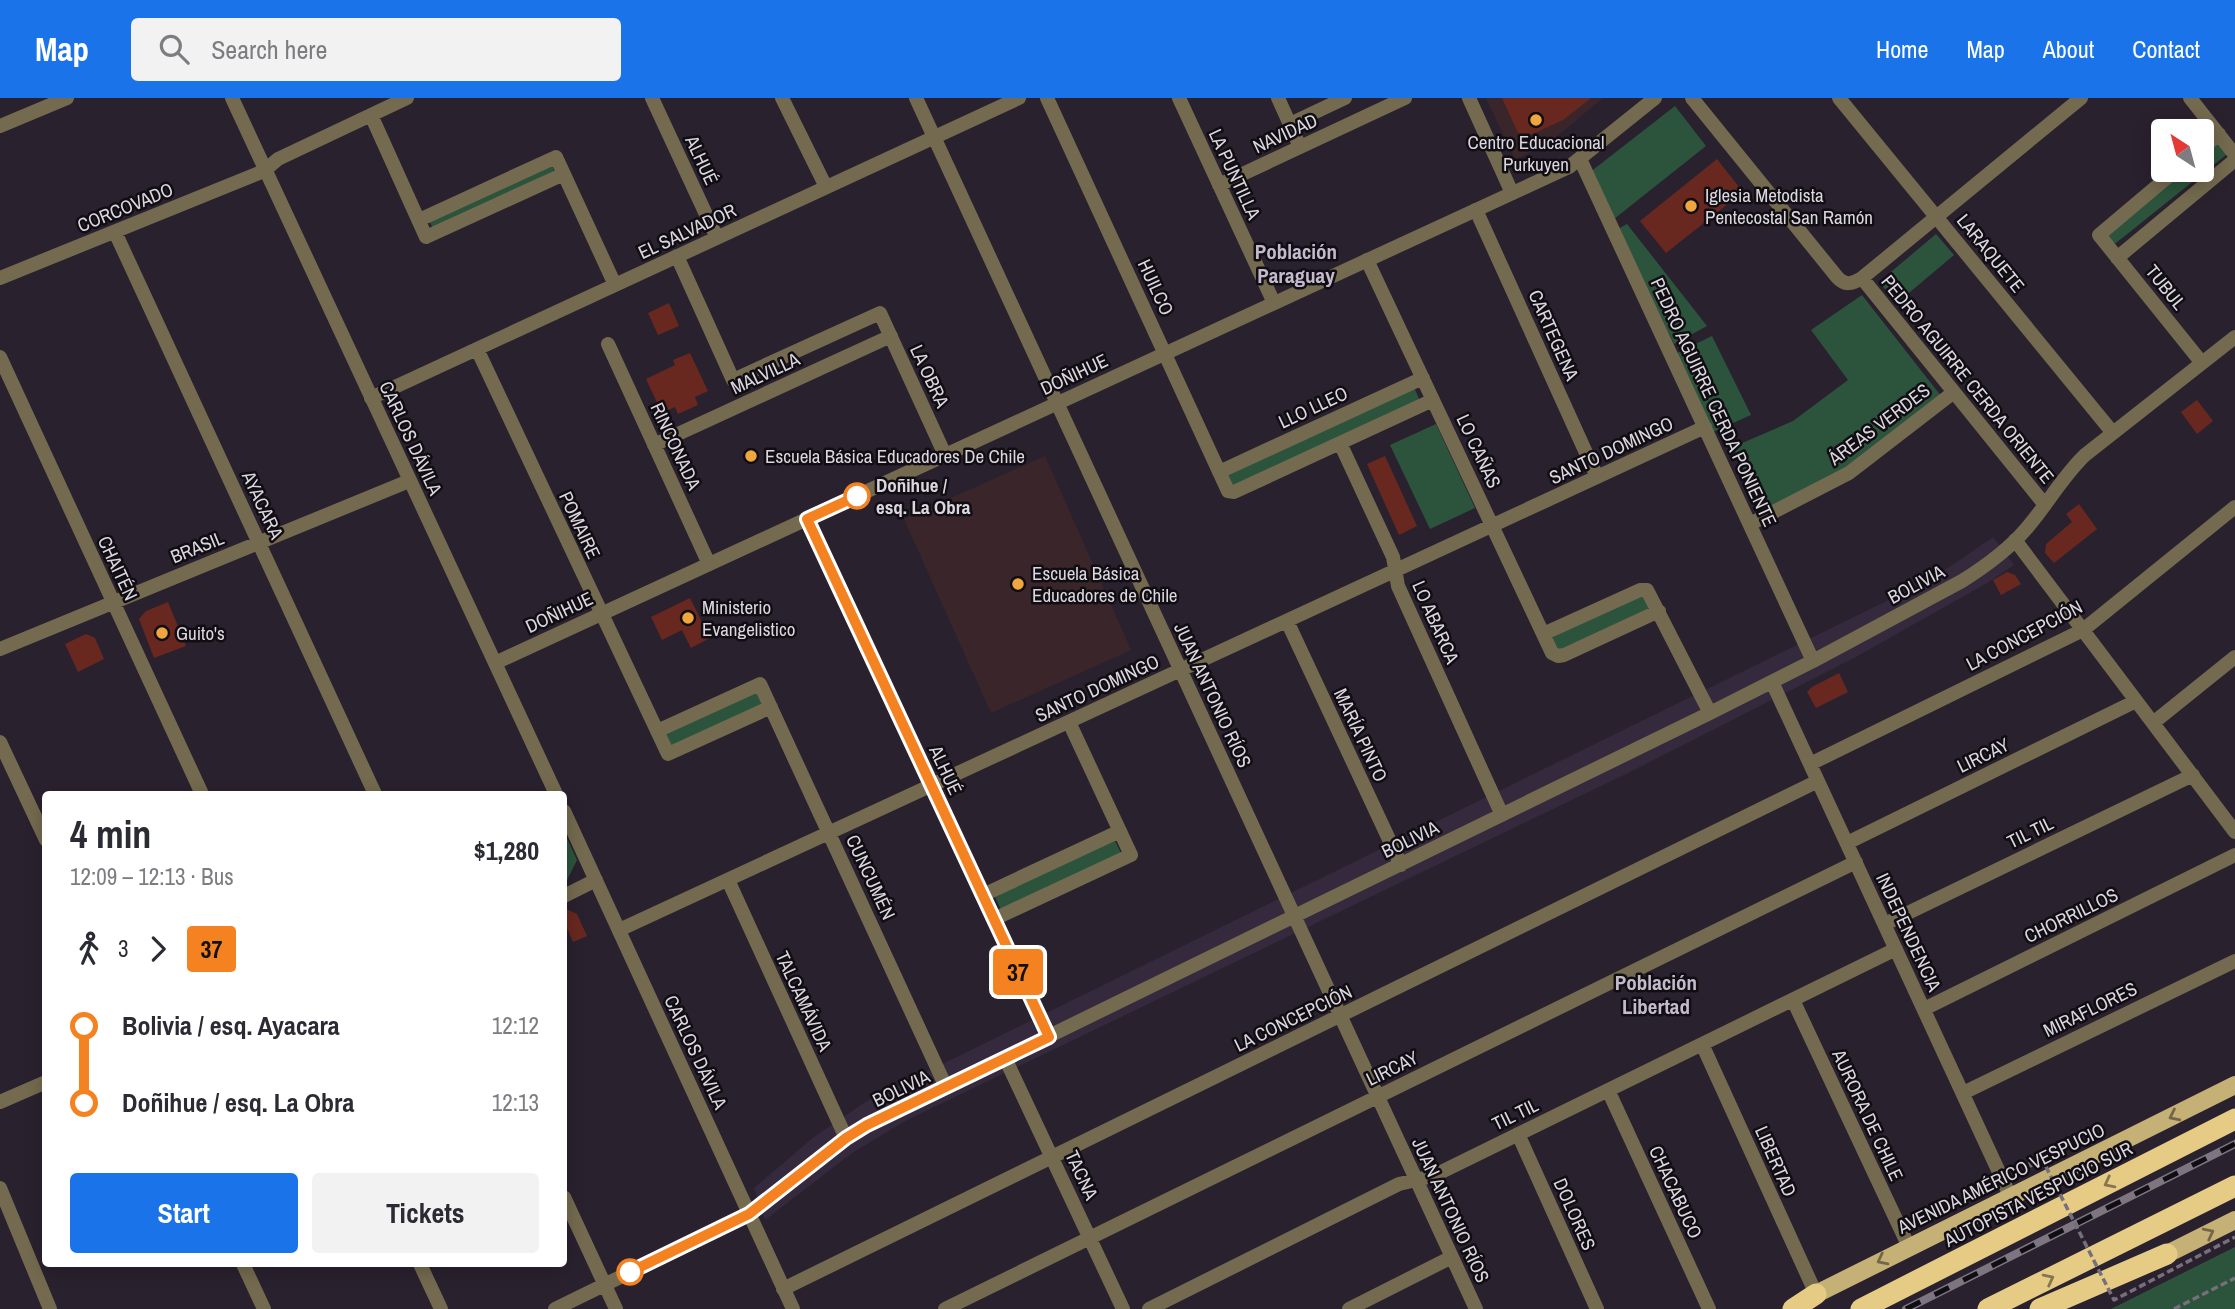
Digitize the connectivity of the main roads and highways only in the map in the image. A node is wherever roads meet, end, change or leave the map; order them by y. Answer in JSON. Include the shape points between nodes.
{"nodes":[{"id":1,"x":2235,"y":1085,"type":"edge"},
{"id":2,"x":2235,"y":1119,"type":"edge"},
{"id":3,"x":2235,"y":1185,"type":"edge"},
{"id":4,"x":2235,"y":1220,"type":"edge"},
{"id":5,"x":2167,"y":1254,"type":"junction"},
{"id":6,"x":1815,"y":1294,"type":"junction"},
{"id":7,"x":1786,"y":1309,"type":"edge"},
{"id":8,"x":1793,"y":1309,"type":"edge"},
{"id":9,"x":1861,"y":1309,"type":"edge"},
{"id":10,"x":1988,"y":1309,"type":"edge"},
{"id":11,"x":2040,"y":1309,"type":"edge"},
{"id":12,"x":2061,"y":1309,"type":"edge"}],
"edges":[{"from":1,"to":6,"type":"main road","name":"AVENIDA AMÉRICO VESPUCIO","one_way":true},
{"from":2,"to":9,"type":"highway","name":"AUTOPISTA VESPUCIO SUR","one_way":true},
{"from":10,"to":3,"type":"highway","one_way":true},
{"from":5,"to":4,"type":"main road","one_way":true},
{"from":5,"to":11,"type":"highway"},
{"from":5,"to":12,"type":"main road"},
{"from":6,"to":7,"type":"main road","name":"AVENIDA AMÉRICO VESPUCIO"},
{"from":6,"to":8,"type":"highway"}]}
